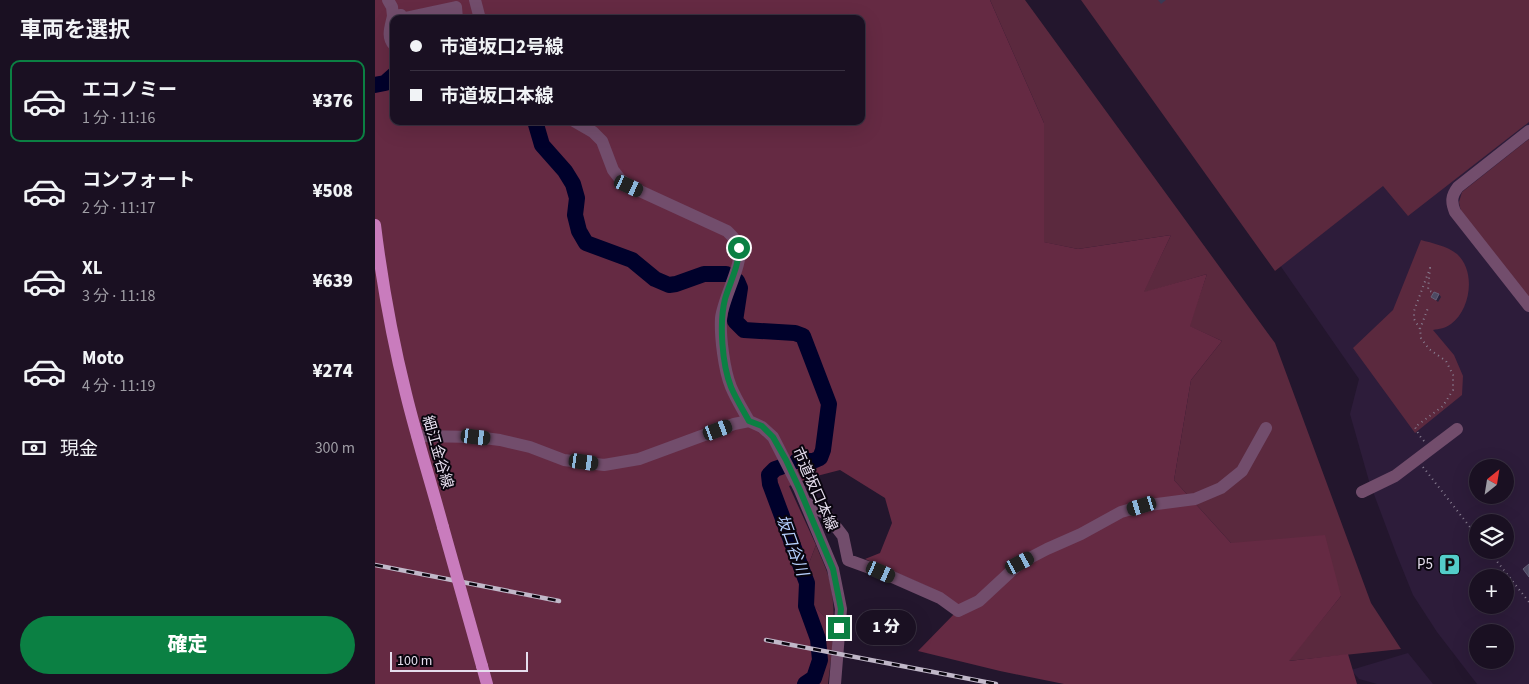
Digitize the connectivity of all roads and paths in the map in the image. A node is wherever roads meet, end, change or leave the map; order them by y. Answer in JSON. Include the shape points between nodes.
{"nodes":[{"id":1,"x":389,"y":0,"type":"edge"},
{"id":2,"x":456,"y":0,"type":"edge"},
{"id":3,"x":475,"y":0,"type":"edge"},
{"id":4,"x":393,"y":15,"type":"edge"},
{"id":5,"x":399,"y":15,"type":"edge"},
{"id":6,"x":419,"y":15,"type":"edge"},
{"id":7,"x":457,"y":15,"type":"edge"},
{"id":8,"x":479,"y":15,"type":"edge"},
{"id":9,"x":581,"y":125,"type":"edge"},
{"id":10,"x":1529,"y":131,"type":"edge"},
{"id":11,"x":375,"y":224,"type":"edge"},
{"id":12,"x":1432,"y":292,"type":"edge"},
{"id":13,"x":1529,"y":306,"type":"edge"},
{"id":14,"x":1428,"y":308,"type":"dead end"},
{"id":15,"x":1420,"y":329,"type":"junction"},
{"id":16,"x":749,"y":421,"type":"junction"},
{"id":17,"x":1266,"y":428,"type":"dead end"},
{"id":18,"x":1457,"y":429,"type":"dead end"},
{"id":19,"x":417,"y":436,"type":"junction"},
{"id":20,"x":1431,"y":449,"type":"junction"},
{"id":21,"x":1418,"y":460,"type":"junction"},
{"id":22,"x":1362,"y":492,"type":"dead end"},
{"id":23,"x":805,"y":502,"type":"junction"},
{"id":24,"x":1469,"y":526,"type":"edge"},
{"id":25,"x":1496,"y":559,"type":"edge"},
{"id":26,"x":1529,"y":602,"type":"edge"},
{"id":27,"x":487,"y":684,"type":"edge"},
{"id":28,"x":835,"y":684,"type":"edge"}],
"edges":[{"from":1,"to":4,"type":"street"},
{"from":2,"to":5,"type":"street"},
{"from":3,"to":8,"type":"street"},
{"from":6,"to":7,"type":"street","via":[[456,7]]},
{"from":9,"to":16,"type":"street","via":[[602,141],[613,170],[629,186],[727,231],[735,239],[739,258],[721,317],[722,339],[731,387]]},
{"from":10,"to":13,"type":"street","via":[[1458,187],[1451,203]]},
{"from":11,"to":19,"type":"main road","name":"細江金谷線","via":[[391,328]]},
{"from":12,"to":15,"type":"path","via":[[1428,290],[1430,268],[1414,312]]},
{"from":14,"to":15,"type":"path"},
{"from":15,"to":20,"type":"path","via":[[1425,344],[1447,361],[1453,374],[1453,390],[1448,400],[1415,427]]},
{"from":16,"to":19,"type":"street","via":[[639,459],[604,465],[564,460],[500,440]]},
{"from":16,"to":23,"type":"street","name":"市道坂口本線","via":[[762,426],[773,437]]},
{"from":17,"to":23,"type":"street","via":[[1242,471],[1221,488],[1195,499],[1121,512],[1020,563],[979,601],[958,611],[940,598],[848,560],[843,536],[826,514]]},
{"from":18,"to":20,"type":"street"},
{"from":19,"to":27,"type":"main road","name":"細江金谷線","bridge":true},
{"from":20,"to":21,"type":"street"},
{"from":21,"to":22,"type":"street"},
{"from":21,"to":24,"type":"path"},
{"from":23,"to":28,"type":"street","name":"市道坂口本線","via":[[833,569],[839,593],[841,609]]},
{"from":25,"to":26,"type":"path"}]}
